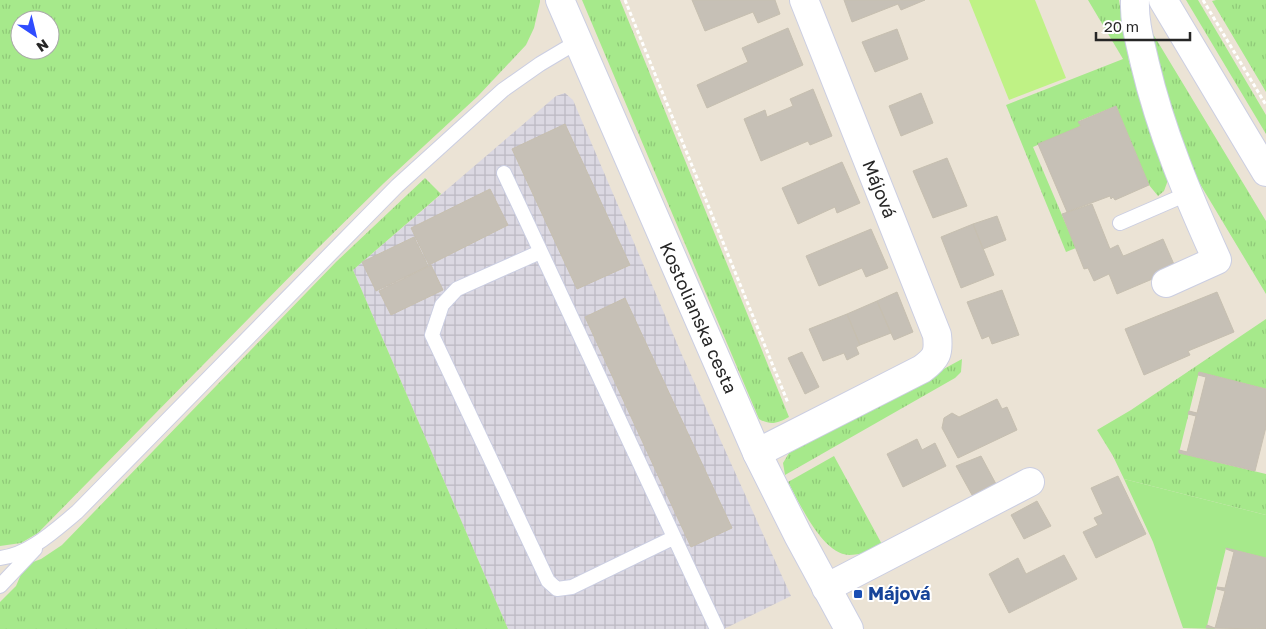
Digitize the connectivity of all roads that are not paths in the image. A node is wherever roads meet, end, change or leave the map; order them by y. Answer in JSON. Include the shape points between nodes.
{"nodes":[{"id":1,"x":560,"y":0,"type":"edge"},
{"id":2,"x":804,"y":0,"type":"edge"},
{"id":3,"x":1136,"y":0,"type":"edge"},
{"id":4,"x":1163,"y":0,"type":"edge"},
{"id":5,"x":577,"y":42,"type":"junction"},
{"id":6,"x":1266,"y":172,"type":"edge"},
{"id":7,"x":504,"y":173,"type":"dead end"},
{"id":8,"x":1188,"y":194,"type":"junction"},
{"id":9,"x":1120,"y":223,"type":"dead end"},
{"id":10,"x":540,"y":252,"type":"junction"},
{"id":11,"x":1166,"y":282,"type":"dead end"},
{"id":12,"x":757,"y":453,"type":"junction"},
{"id":13,"x":1030,"y":482,"type":"dead end"},
{"id":14,"x":673,"y":538,"type":"junction"},
{"id":15,"x":44,"y":539,"type":"junction"},
{"id":16,"x":0,"y":558,"type":"edge"},
{"id":17,"x":0,"y":586,"type":"edge"},
{"id":18,"x":826,"y":588,"type":"junction"},
{"id":19,"x":842,"y":627,"type":"edge"},
{"id":20,"x":716,"y":629,"type":"edge"}],
"edges":[{"from":1,"to":5,"type":"street","name":"Kostolianska cesta"},
{"from":2,"to":12,"type":"street","name":"Májová","via":[[938,335],[938,348],[934,360],[922,369]]},
{"from":3,"to":8,"type":"street","via":[[1138,31],[1154,99]]},
{"from":4,"to":6,"type":"street"},
{"from":5,"to":12,"type":"street","name":"Kostolianska cesta"},
{"from":5,"to":15,"type":"lane","via":[[503,90],[397,186],[115,475]]},
{"from":7,"to":10,"type":"lane"},
{"from":8,"to":9,"type":"lane"},
{"from":8,"to":11,"type":"street","via":[[1217,260]]},
{"from":10,"to":14,"type":"lane"},
{"from":10,"to":14,"type":"lane","via":[[457,289],[442,305],[432,335],[548,580],[557,588],[572,587]]},
{"from":12,"to":18,"type":"street","name":"Kostolianska cesta"},
{"from":13,"to":18,"type":"street"},
{"from":14,"to":20,"type":"lane"},
{"from":15,"to":16,"type":"lane","via":[[10,557]]},
{"from":15,"to":17,"type":"lane"},
{"from":18,"to":19,"type":"street","name":"Kostolianska cesta"}]}
